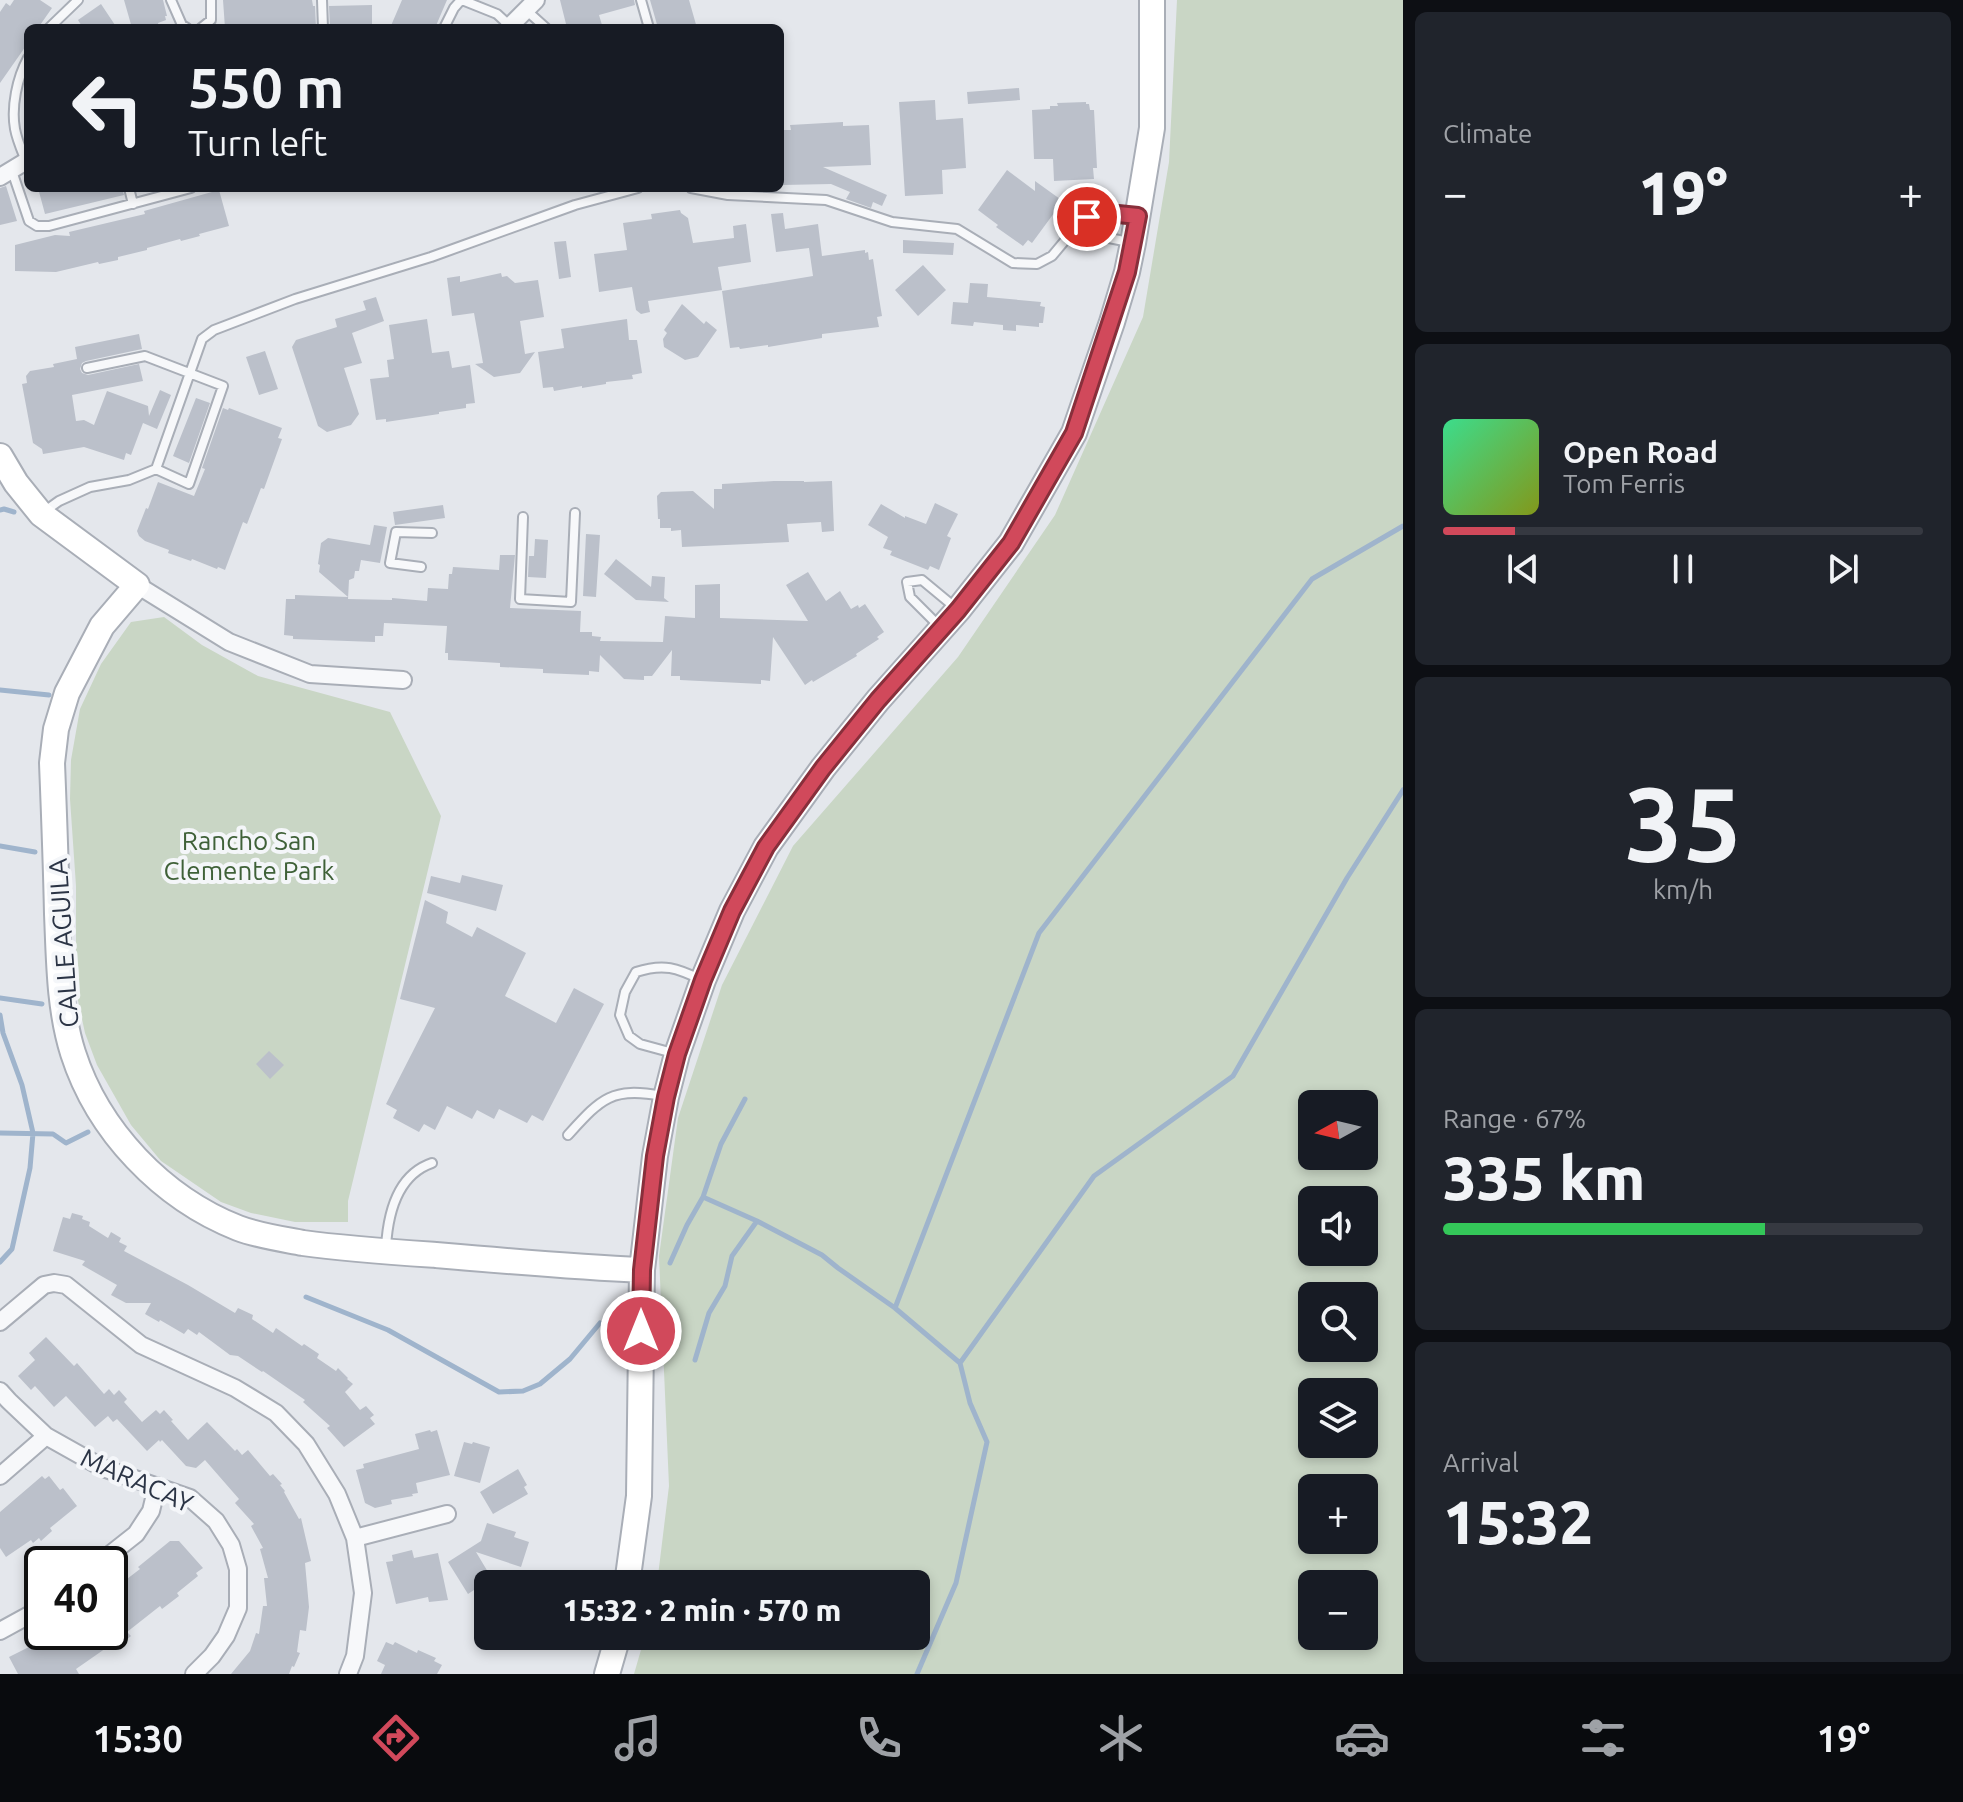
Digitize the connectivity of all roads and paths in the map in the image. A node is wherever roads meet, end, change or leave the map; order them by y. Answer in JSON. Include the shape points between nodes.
{"nodes":[{"id":1,"x":78,"y":0,"type":"edge"},
{"id":2,"x":171,"y":0,"type":"edge"},
{"id":3,"x":211,"y":0,"type":"edge"},
{"id":4,"x":322,"y":0,"type":"edge"},
{"id":5,"x":462,"y":0,"type":"edge"},
{"id":6,"x":641,"y":0,"type":"edge"},
{"id":7,"x":1152,"y":0,"type":"edge"},
{"id":8,"x":531,"y":5,"type":"edge"},
{"id":9,"x":56,"y":24,"type":"edge"},
{"id":10,"x":182,"y":24,"type":"edge"},
{"id":11,"x":206,"y":24,"type":"edge"},
{"id":12,"x":323,"y":24,"type":"edge"},
{"id":13,"x":446,"y":24,"type":"edge"},
{"id":14,"x":506,"y":24,"type":"edge"},
{"id":15,"x":512,"y":24,"type":"edge"},
{"id":16,"x":543,"y":24,"type":"edge"},
{"id":17,"x":647,"y":24,"type":"edge"},
{"id":18,"x":24,"y":69,"type":"edge"},
{"id":19,"x":13,"y":168,"type":"edge"},
{"id":20,"x":130,"y":192,"type":"edge"},
{"id":21,"x":161,"y":192,"type":"edge"},
{"id":22,"x":623,"y":192,"type":"edge"},
{"id":23,"x":712,"y":192,"type":"edge"},
{"id":24,"x":753,"y":192,"type":"edge"},
{"id":25,"x":133,"y":204,"type":"junction"},
{"id":26,"x":1138,"y":216,"type":"junction"},
{"id":27,"x":1072,"y":232,"type":"junction"},
{"id":28,"x":1133,"y":243,"type":"junction"},
{"id":29,"x":87,"y":368,"type":"dead end"},
{"id":30,"x":190,"y":374,"type":"junction"},
{"id":31,"x":0,"y":456,"type":"edge"},
{"id":32,"x":156,"y":469,"type":"junction"},
{"id":33,"x":575,"y":513,"type":"dead end"},
{"id":34,"x":41,"y":514,"type":"junction"},
{"id":35,"x":523,"y":517,"type":"dead end"},
{"id":36,"x":432,"y":533,"type":"dead end"},
{"id":37,"x":421,"y":567,"type":"dead end"},
{"id":38,"x":137,"y":585,"type":"junction"},
{"id":39,"x":958,"y":610,"type":"junction"},
{"id":40,"x":941,"y":628,"type":"junction"},
{"id":41,"x":403,"y":680,"type":"dead end"},
{"id":42,"x":703,"y":980,"type":"junction"},
{"id":43,"x":677,"y":1054,"type":"junction"},
{"id":44,"x":666,"y":1097,"type":"junction"},
{"id":45,"x":568,"y":1135,"type":"dead end"},
{"id":46,"x":432,"y":1163,"type":"dead end"},
{"id":47,"x":385,"y":1251,"type":"junction"},
{"id":48,"x":642,"y":1270,"type":"junction"},
{"id":49,"x":0,"y":1322,"type":"edge"},
{"id":50,"x":0,"y":1391,"type":"edge"},
{"id":51,"x":46,"y":1436,"type":"junction"},
{"id":52,"x":0,"y":1476,"type":"edge"},
{"id":53,"x":157,"y":1486,"type":"junction"},
{"id":54,"x":447,"y":1514,"type":"dead end"},
{"id":55,"x":355,"y":1538,"type":"junction"},
{"id":56,"x":121,"y":1546,"type":"edge"},
{"id":57,"x":629,"y":1570,"type":"edge"},
{"id":58,"x":24,"y":1618,"type":"edge"},
{"id":59,"x":0,"y":1631,"type":"edge"},
{"id":60,"x":614,"y":1650,"type":"edge"},
{"id":61,"x":194,"y":1674,"type":"edge"},
{"id":62,"x":348,"y":1674,"type":"edge"},
{"id":63,"x":607,"y":1674,"type":"edge"}],
"edges":[{"from":1,"to":9,"type":"lane"},
{"from":2,"to":10,"type":"lane"},
{"from":3,"to":11,"type":"lane","via":[[211,20]]},
{"from":4,"to":12,"type":"lane"},
{"from":5,"to":13,"type":"lane"},
{"from":5,"to":14,"type":"lane","via":[[497,14]]},
{"from":6,"to":17,"type":"lane"},
{"from":7,"to":26,"type":"street","via":[[1152,128]]},
{"from":8,"to":15,"type":"street"},
{"from":8,"to":16,"type":"lane"},
{"from":18,"to":19,"type":"lane","via":[[13,110]]},
{"from":19,"to":25,"type":"lane","via":[[29,221],[37,226]]},
{"from":20,"to":25,"type":"lane"},
{"from":21,"to":25,"type":"lane"},
{"from":22,"to":30,"type":"lane","via":[[214,330],[202,339]]},
{"from":23,"to":24,"type":"lane"},
{"from":24,"to":27,"type":"lane","via":[[826,200],[892,222],[957,229],[1013,263],[1037,264],[1052,256]]},
{"from":26,"to":27,"type":"lane","via":[[1087,217]]},
{"from":26,"to":28,"type":"street"},
{"from":27,"to":28,"type":"lane"},
{"from":28,"to":39,"type":"street","via":[[1074,433],[1011,543]]},
{"from":29,"to":30,"type":"lane","via":[[145,356]]},
{"from":30,"to":32,"type":"lane"},
{"from":30,"to":32,"type":"lane","via":[[223,386],[189,484]]},
{"from":31,"to":34,"type":"street"},
{"from":32,"to":34,"type":"lane","via":[[90,487]]},
{"from":33,"to":35,"type":"lane","via":[[571,602],[520,599]]},
{"from":34,"to":38,"type":"street"},
{"from":36,"to":37,"type":"lane","via":[[396,532],[390,563]]},
{"from":38,"to":41,"type":"street","via":[[229,642],[310,674]]},
{"from":38,"to":47,"type":"street","name":"CALLE AGUILA","via":[[102,626],[67,693],[56,729],[52,763],[60,978],[72,1052],[119,1139],[169,1188],[205,1212],[275,1238]]},
{"from":39,"to":40,"type":"street"},
{"from":39,"to":40,"type":"lane","via":[[922,580],[907,582],[910,597]]},
{"from":40,"to":42,"type":"street","via":[[832,756],[766,847]]},
{"from":42,"to":43,"type":"street"},
{"from":42,"to":43,"type":"lane","via":[[655,966],[636,972],[625,992],[620,1015],[629,1036]]},
{"from":43,"to":44,"type":"street"},
{"from":44,"to":45,"type":"lane","via":[[609,1097]]},
{"from":44,"to":48,"type":"street"},
{"from":46,"to":47,"type":"lane","via":[[417,1168],[404,1183],[388,1219]]},
{"from":47,"to":48,"type":"street","name":"CALLE AGUILA"},
{"from":48,"to":57,"type":"street","via":[[639,1496]]},
{"from":49,"to":55,"type":"street","via":[[37,1290],[66,1285],[141,1345],[276,1413],[306,1444],[337,1494]]},
{"from":50,"to":51,"type":"street","name":"MARACAY"},
{"from":51,"to":52,"type":"street"},
{"from":51,"to":53,"type":"street","name":"MARACAY","via":[[103,1468]]},
{"from":53,"to":56,"type":"street","via":[[151,1511]]},
{"from":53,"to":61,"type":"street","name":"MARACAY","via":[[190,1498],[216,1521],[238,1569],[238,1608],[226,1636]]},
{"from":54,"to":55,"type":"street"},
{"from":55,"to":62,"type":"street","via":[[363,1593]]},
{"from":58,"to":59,"type":"street"},
{"from":60,"to":63,"type":"street"}]}
